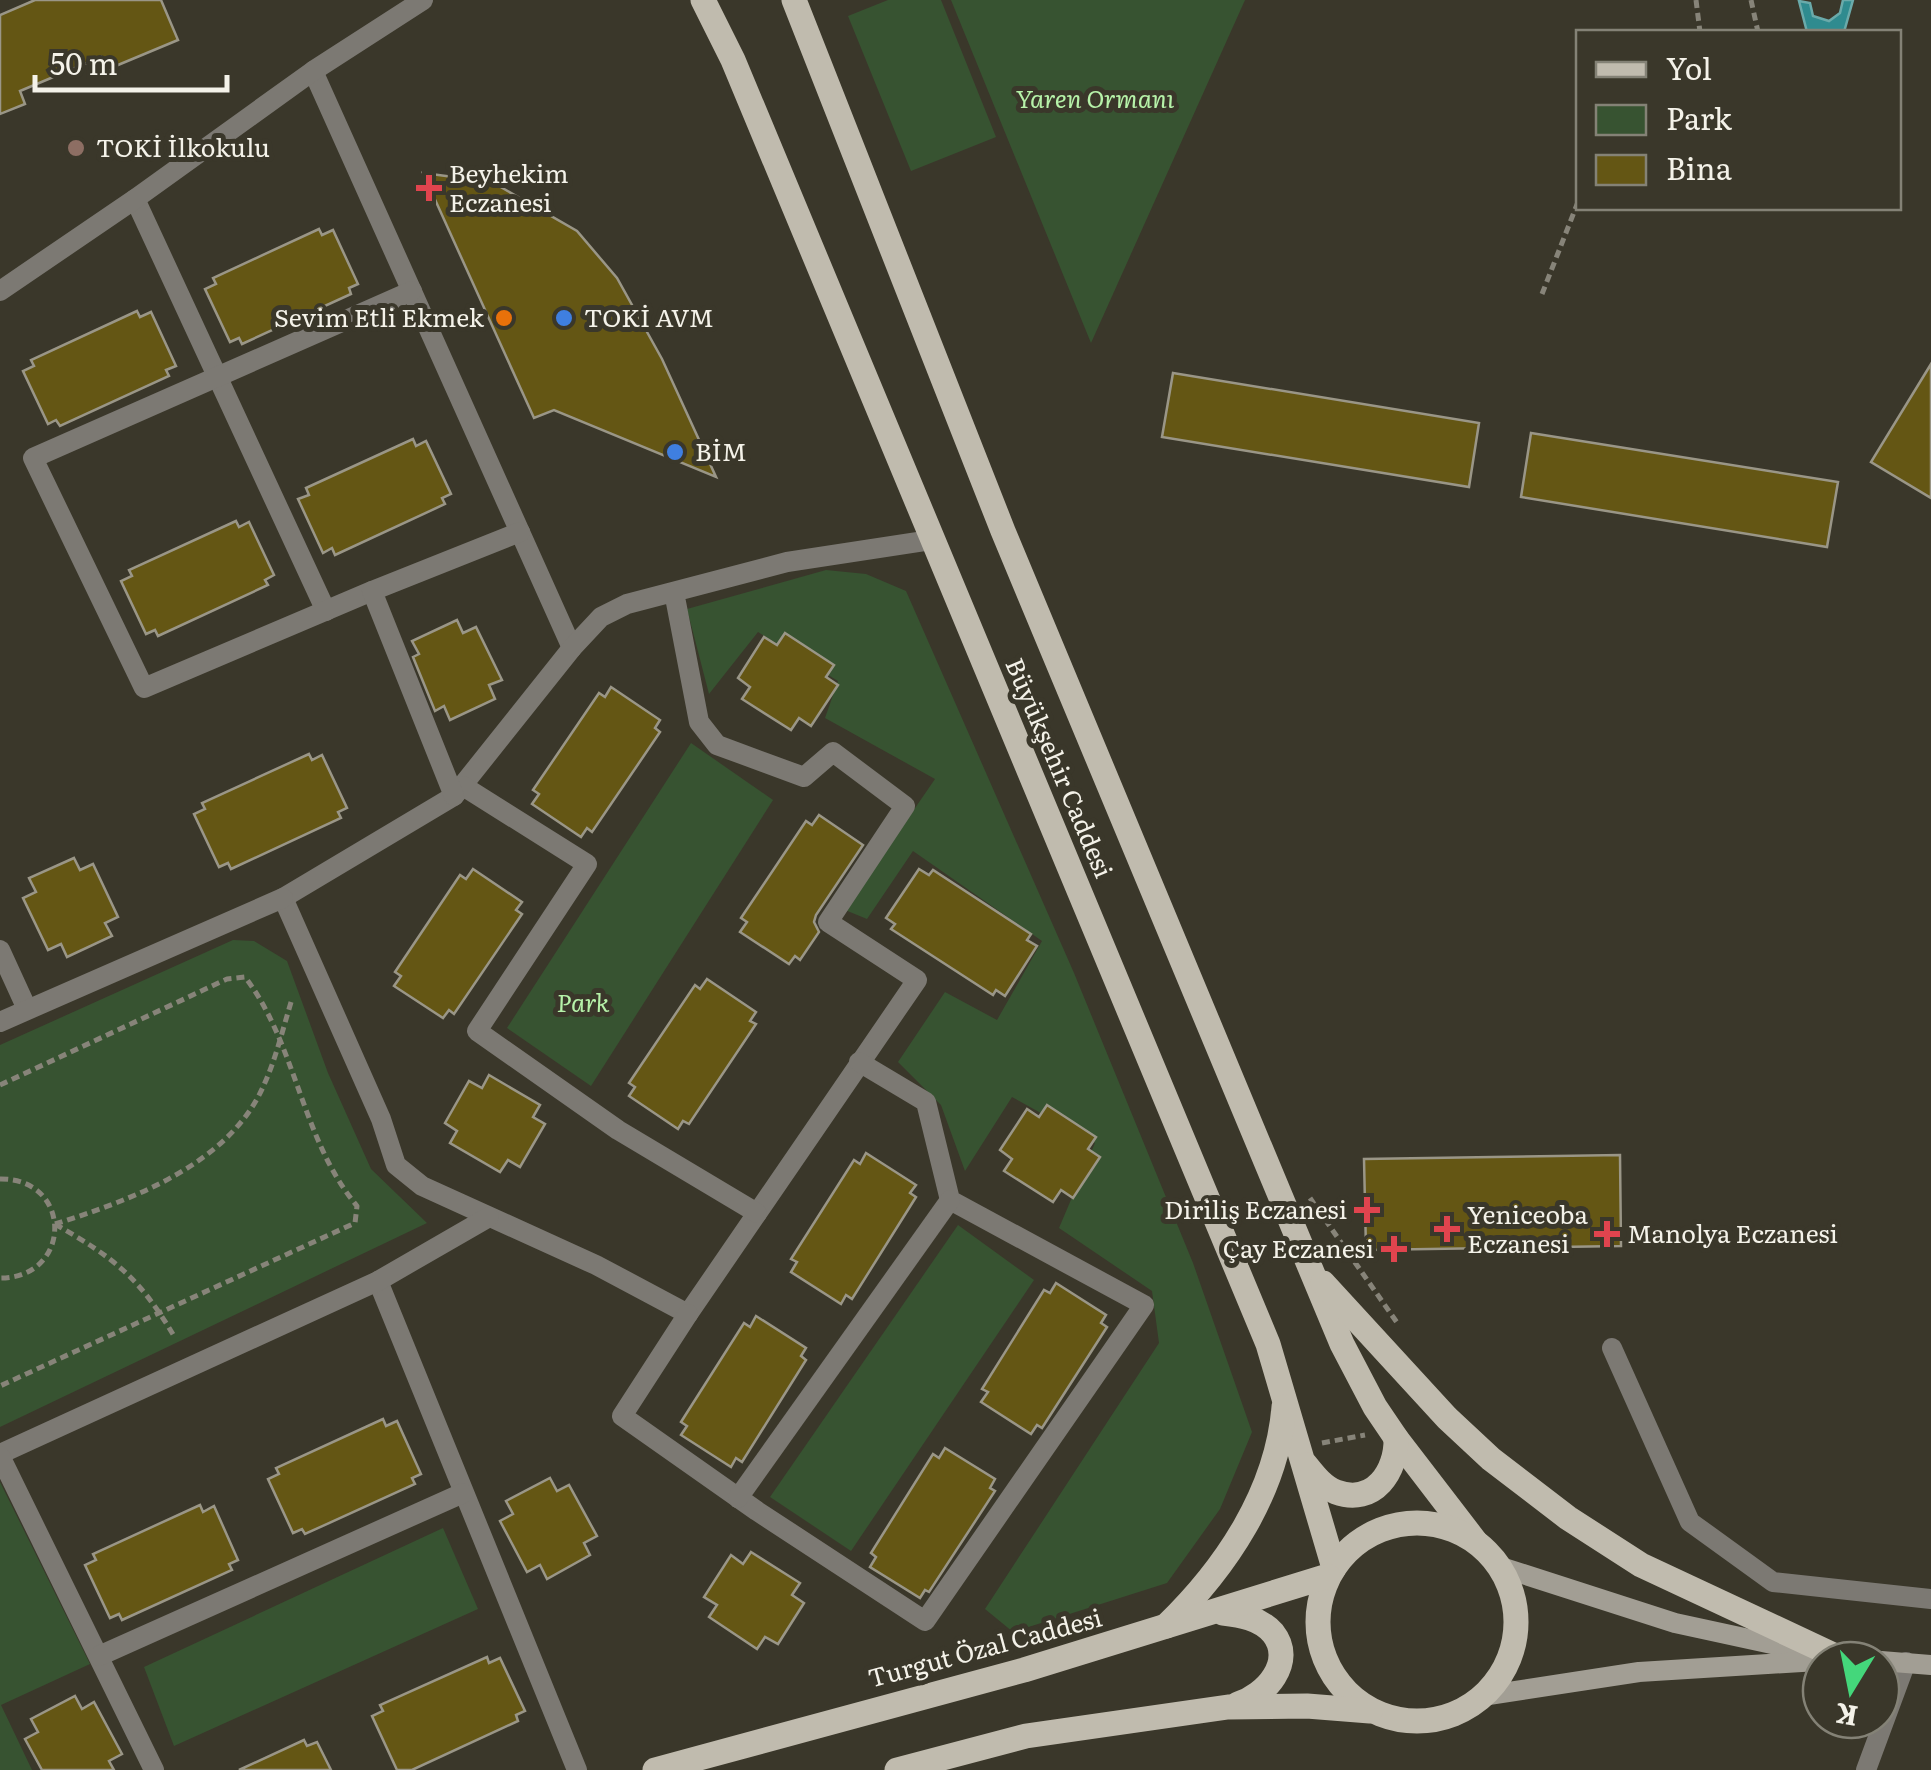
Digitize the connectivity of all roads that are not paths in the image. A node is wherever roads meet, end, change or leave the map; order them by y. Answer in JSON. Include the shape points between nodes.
{"nodes":[{"id":1,"x":424,"y":0,"type":"edge"},
{"id":2,"x":703,"y":0,"type":"edge"},
{"id":3,"x":794,"y":0,"type":"edge"},
{"id":4,"x":314,"y":71,"type":"junction"},
{"id":5,"x":135,"y":199,"type":"junction"},
{"id":6,"x":2,"y":287,"type":"edge"},
{"id":7,"x":412,"y":291,"type":"junction"},
{"id":8,"x":218,"y":379,"type":"junction"},
{"id":9,"x":520,"y":532,"type":"junction"},
{"id":10,"x":931,"y":540,"type":"junction"},
{"id":11,"x":372,"y":591,"type":"junction"},
{"id":12,"x":674,"y":592,"type":"junction"},
{"id":13,"x":326,"y":611,"type":"junction"},
{"id":14,"x":572,"y":648,"type":"junction"},
{"id":15,"x":458,"y":791,"type":"junction"},
{"id":16,"x":283,"y":898,"type":"junction"},
{"id":17,"x":0,"y":950,"type":"edge"},
{"id":18,"x":27,"y":1010,"type":"junction"},
{"id":19,"x":0,"y":1022,"type":"edge"},
{"id":20,"x":859,"y":1062,"type":"junction"},
{"id":21,"x":950,"y":1200,"type":"junction"},
{"id":22,"x":756,"y":1213,"type":"junction"},
{"id":23,"x":490,"y":1217,"type":"junction"},
{"id":24,"x":1310,"y":1268,"type":"junction"},
{"id":25,"x":378,"y":1281,"type":"junction"},
{"id":26,"x":688,"y":1314,"type":"junction"},
{"id":27,"x":1612,"y":1348,"type":"dead end"},
{"id":28,"x":1284,"y":1397,"type":"junction"},
{"id":29,"x":1394,"y":1435,"type":"junction"},
{"id":30,"x":0,"y":1455,"type":"edge"},
{"id":31,"x":1302,"y":1456,"type":"junction"},
{"id":32,"x":463,"y":1493,"type":"junction"},
{"id":33,"x":738,"y":1498,"type":"junction"},
{"id":34,"x":1475,"y":1541,"type":"junction"},
{"id":35,"x":1498,"y":1566,"type":"junction"},
{"id":36,"x":1331,"y":1572,"type":"junction"},
{"id":37,"x":1931,"y":1598,"type":"edge"},
{"id":38,"x":1218,"y":1612,"type":"junction"},
{"id":39,"x":1162,"y":1630,"type":"junction"},
{"id":40,"x":1801,"y":1640,"type":"edge"},
{"id":41,"x":1801,"y":1651,"type":"edge"},
{"id":42,"x":98,"y":1656,"type":"junction"},
{"id":43,"x":1801,"y":1662,"type":"edge"},
{"id":44,"x":1901,"y":1662,"type":"edge"},
{"id":45,"x":1906,"y":1662,"type":"junction"},
{"id":46,"x":1931,"y":1665,"type":"edge"},
{"id":47,"x":1482,"y":1696,"type":"junction"},
{"id":48,"x":1228,"y":1707,"type":"junction"},
{"id":49,"x":1376,"y":1712,"type":"junction"},
{"id":50,"x":154,"y":1770,"type":"edge"},
{"id":51,"x":576,"y":1770,"type":"edge"},
{"id":52,"x":655,"y":1770,"type":"edge"},
{"id":53,"x":896,"y":1770,"type":"edge"},
{"id":54,"x":1866,"y":1770,"type":"edge"}],
"edges":[{"from":1,"to":4,"type":"street"},
{"from":2,"to":10,"type":"main road","name":"Büyükşehir Caddesi","via":[[734,60]]},
{"from":3,"to":24,"type":"main road","name":"Büyükşehir Caddesi","via":[[1003,531]]},
{"from":4,"to":5,"type":"street"},
{"from":4,"to":7,"type":"street"},
{"from":5,"to":6,"type":"street"},
{"from":5,"to":8,"type":"street"},
{"from":7,"to":8,"type":"street"},
{"from":7,"to":9,"type":"street"},
{"from":8,"to":13,"type":"street"},
{"from":8,"to":13,"type":"street","via":[[34,458],[144,688]]},
{"from":9,"to":11,"type":"street"},
{"from":9,"to":14,"type":"street"},
{"from":10,"to":12,"type":"street","via":[[787,562]]},
{"from":10,"to":28,"type":"main road","name":"Büyükşehir Caddesi","via":[[1268,1344]]},
{"from":11,"to":13,"type":"street"},
{"from":11,"to":15,"type":"street"},
{"from":12,"to":14,"type":"street","via":[[601,617]]},
{"from":12,"to":20,"type":"street","via":[[700,722],[717,745],[804,778],[833,752],[905,806],[828,922],[917,980]]},
{"from":14,"to":15,"type":"street"},
{"from":15,"to":16,"type":"street"},
{"from":15,"to":22,"type":"street","via":[[587,864],[477,1031],[618,1130]]},
{"from":16,"to":18,"type":"street"},
{"from":16,"to":23,"type":"street","via":[[396,1165],[422,1186]]},
{"from":17,"to":18,"type":"street"},
{"from":18,"to":19,"type":"street"},
{"from":20,"to":21,"type":"street","via":[[926,1102]]},
{"from":20,"to":22,"type":"street"},
{"from":21,"to":33,"type":"street"},
{"from":21,"to":33,"type":"street","via":[[1144,1304],[925,1621]]},
{"from":22,"to":26,"type":"street"},
{"from":23,"to":25,"type":"street"},
{"from":23,"to":26,"type":"street"},
{"from":24,"to":29,"type":"main road","name":"Büyükşehir Caddesi","via":[[1342,1344]]},
{"from":24,"to":40,"type":"main road","via":[[1446,1418],[1568,1518],[1640,1565]]},
{"from":25,"to":30,"type":"street"},
{"from":25,"to":32,"type":"street"},
{"from":26,"to":33,"type":"street","via":[[622,1416]]},
{"from":27,"to":37,"type":"street","via":[[1690,1522],[1773,1582]]},
{"from":28,"to":31,"type":"main road","name":"Büyükşehir Caddesi"},
{"from":28,"to":39,"type":"main road","via":[[1275,1458],[1256,1504],[1206,1582]]},
{"from":29,"to":31,"type":"main road","via":[[1390,1474],[1352,1496],[1322,1484]]},
{"from":29,"to":34,"type":"main road","name":"Büyükşehir Caddesi"},
{"from":30,"to":42,"type":"street"},
{"from":31,"to":36,"type":"main road","name":"Büyükşehir Caddesi"},
{"from":32,"to":42,"type":"street"},
{"from":32,"to":51,"type":"street"},
{"from":34,"to":35,"type":"main road"},
{"from":34,"to":36,"type":"main road","via":[[1444,1526],[1394,1525],[1362,1539]]},
{"from":35,"to":41,"type":"street","via":[[1674,1623]]},
{"from":35,"to":47,"type":"main road","via":[[1512,1594],[1516,1626],[1510,1657]]},
{"from":36,"to":38,"type":"main road","name":"Turgut Özal Caddesi"},
{"from":36,"to":49,"type":"main road","via":[[1318,1607],[1323,1654],[1350,1694]]},
{"from":38,"to":39,"type":"main road","name":"Turgut Özal Caddesi"},
{"from":38,"to":48,"type":"main road","via":[[1263,1624],[1280,1652],[1268,1687]]},
{"from":39,"to":52,"type":"main road","name":"Turgut Özal Caddesi"},
{"from":42,"to":50,"type":"street"},
{"from":43,"to":47,"type":"street","via":[[1639,1672]]},
{"from":44,"to":45,"type":"street"},
{"from":45,"to":46,"type":"street"},
{"from":45,"to":54,"type":"street"},
{"from":47,"to":49,"type":"main road","via":[[1440,1718]]},
{"from":48,"to":49,"type":"main road"},
{"from":48,"to":53,"type":"main road","via":[[1026,1736]]}]}
